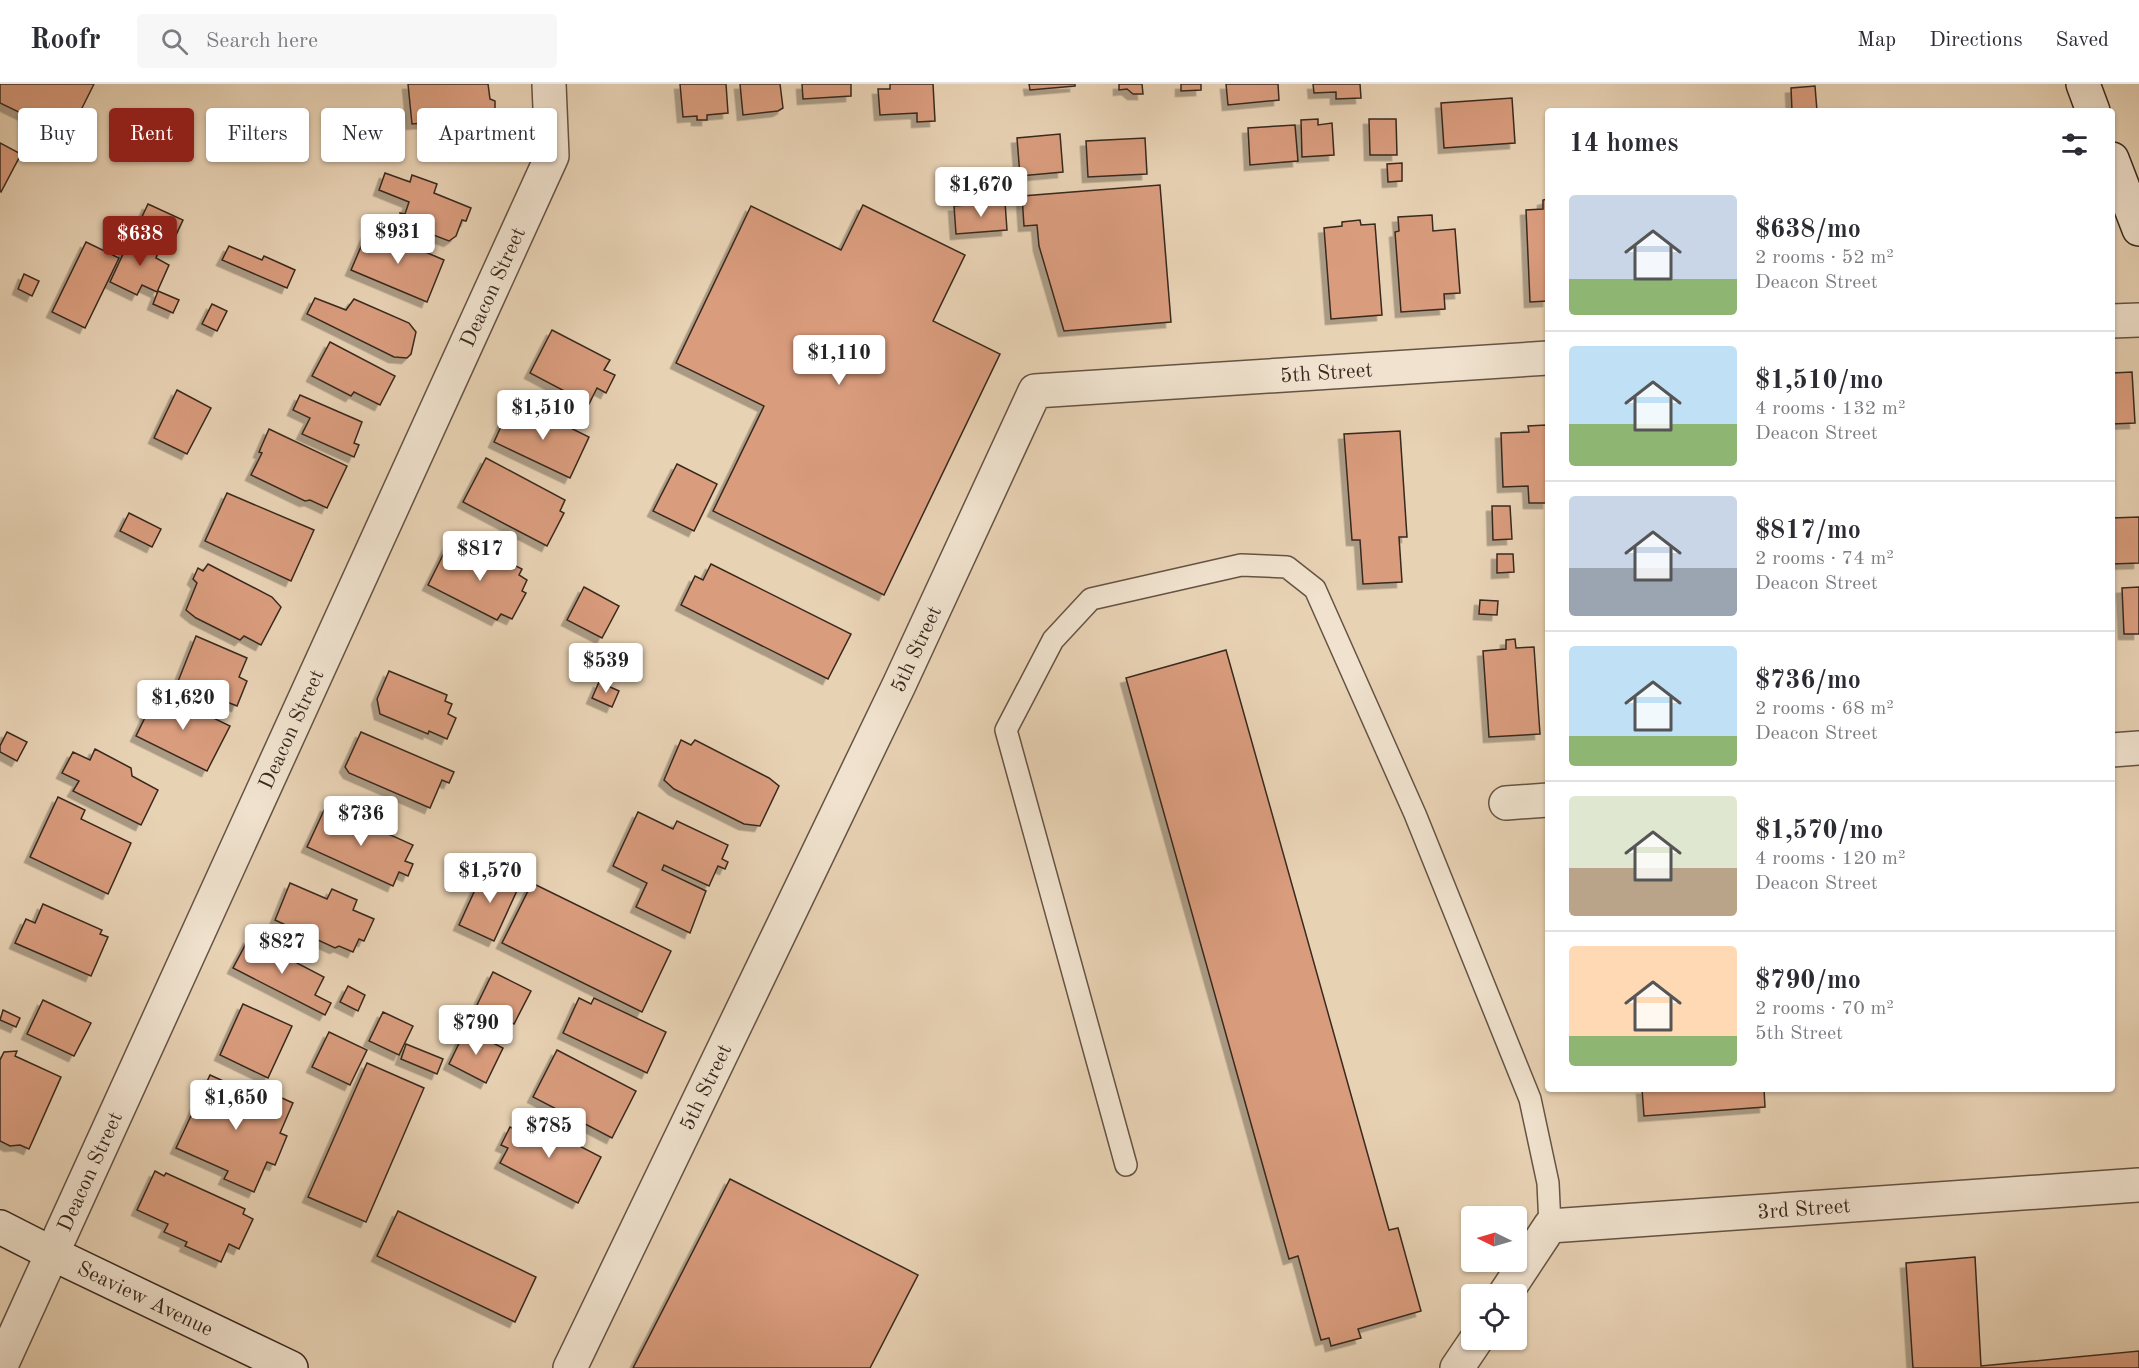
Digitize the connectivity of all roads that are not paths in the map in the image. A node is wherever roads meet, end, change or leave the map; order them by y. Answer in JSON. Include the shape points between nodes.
{"nodes":[{"id":1,"x":549,"y":84,"type":"edge"},
{"id":2,"x":2083,"y":84,"type":"edge"},
{"id":3,"x":2092,"y":108,"type":"edge"},
{"id":4,"x":2115,"y":167,"type":"edge"},
{"id":5,"x":2139,"y":228,"type":"edge"},
{"id":6,"x":2139,"y":320,"type":"edge"},
{"id":7,"x":2115,"y":321,"type":"edge"},
{"id":8,"x":1545,"y":358,"type":"edge"},
{"id":9,"x":2139,"y":748,"type":"edge"},
{"id":10,"x":2115,"y":750,"type":"edge"},
{"id":11,"x":1545,"y":800,"type":"edge"},
{"id":12,"x":1506,"y":803,"type":"dead end"},
{"id":13,"x":1126,"y":1165,"type":"dead end"},
{"id":14,"x":2139,"y":1185,"type":"edge"},
{"id":15,"x":1550,"y":1226,"type":"junction"},
{"id":16,"x":0,"y":1227,"type":"edge"},
{"id":17,"x":53,"y":1254,"type":"junction"},
{"id":18,"x":1512,"y":1284,"type":"edge"},
{"id":19,"x":1470,"y":1350,"type":"edge"},
{"id":20,"x":257,"y":1361,"type":"edge"},
{"id":21,"x":0,"y":1368,"type":"edge"},
{"id":22,"x":291,"y":1368,"type":"edge"},
{"id":23,"x":570,"y":1368,"type":"edge"},
{"id":24,"x":1458,"y":1368,"type":"edge"}],
"edges":[{"from":1,"to":17,"type":"street","name":"Deacon Street","via":[[552,156]]},
{"from":2,"to":3,"type":"street"},
{"from":4,"to":5,"type":"street"},
{"from":6,"to":7,"type":"street"},
{"from":8,"to":23,"type":"street","name":"5th Street","via":[[1035,392],[899,685]]},
{"from":9,"to":10,"type":"street"},
{"from":11,"to":12,"type":"street"},
{"from":13,"to":15,"type":"lane","via":[[1006,730],[1053,640],[1090,599],[1241,565],[1287,567],[1315,589],[1415,814],[1526,1088],[1548,1183]]},
{"from":14,"to":15,"type":"street","name":"3rd Street"},
{"from":15,"to":18,"type":"street"},
{"from":16,"to":17,"type":"street","name":"Seaview Avenue"},
{"from":17,"to":20,"type":"street","name":"Seaview Avenue"},
{"from":17,"to":21,"type":"street","name":"Deacon Street"},
{"from":19,"to":24,"type":"street"},
{"from":20,"to":22,"type":"street","name":"Seaview Avenue"}]}
